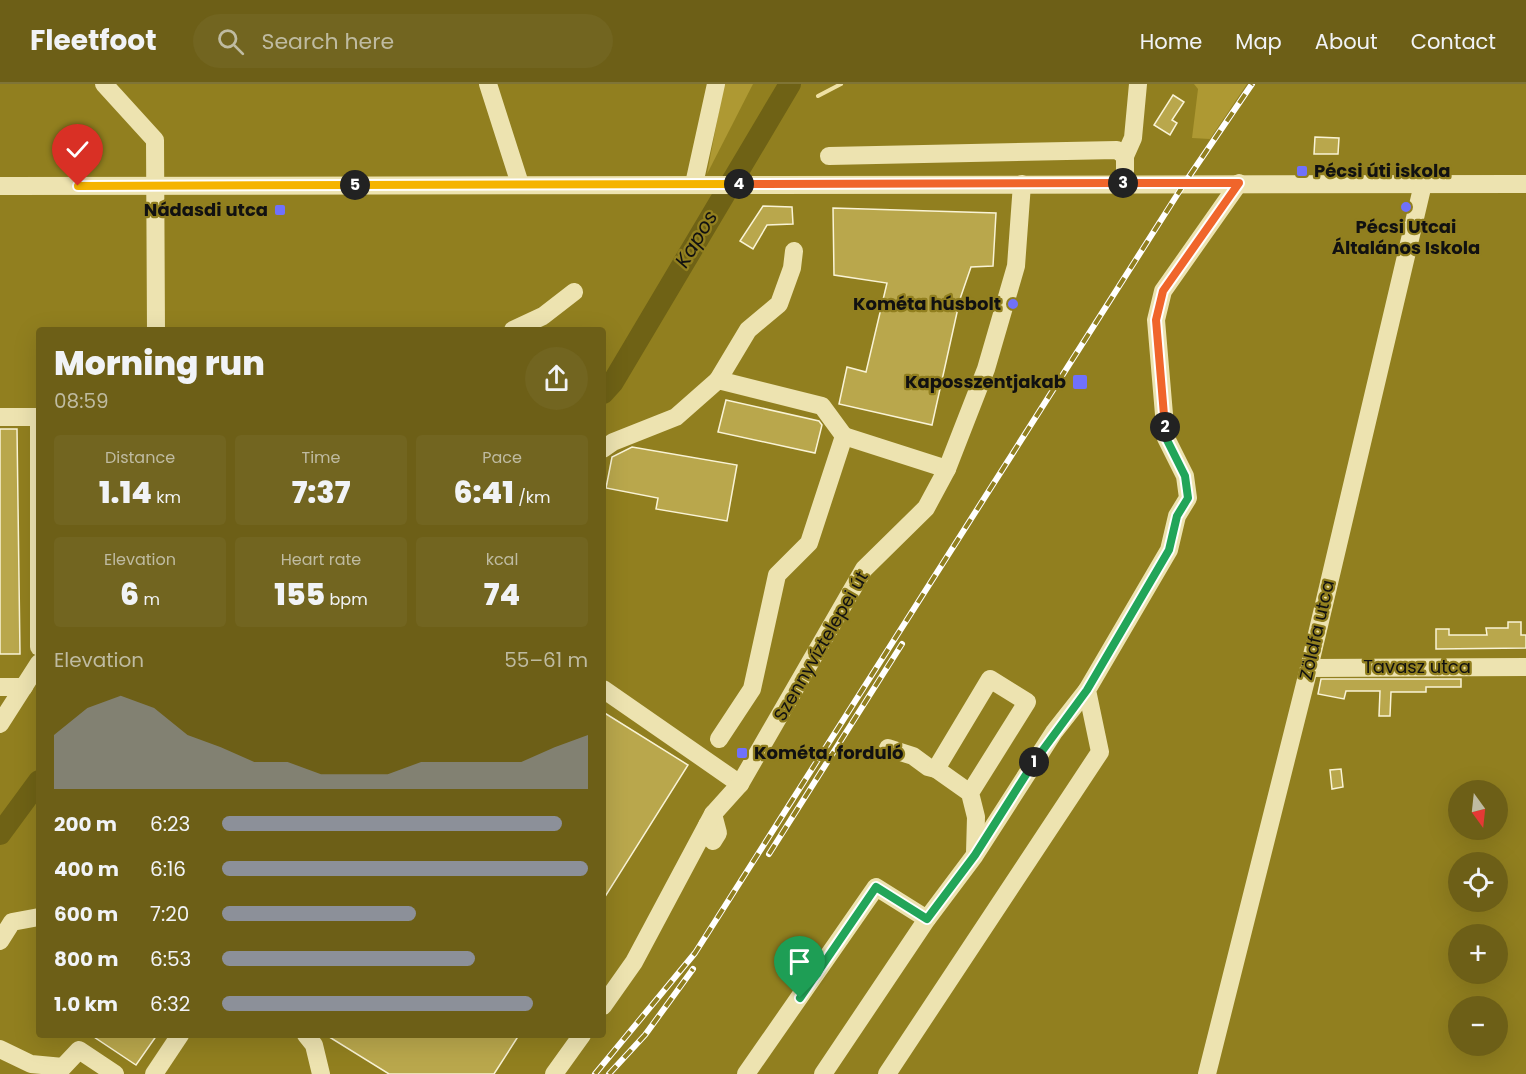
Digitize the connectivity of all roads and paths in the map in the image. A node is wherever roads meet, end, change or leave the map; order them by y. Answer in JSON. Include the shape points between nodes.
{"nodes":[{"id":1,"x":104,"y":84,"type":"edge"},
{"id":2,"x":488,"y":84,"type":"edge"},
{"id":3,"x":716,"y":84,"type":"edge"},
{"id":4,"x":1138,"y":84,"type":"edge"},
{"id":5,"x":829,"y":156,"type":"dead end"},
{"id":6,"x":1125,"y":156,"type":"junction"},
{"id":7,"x":1125,"y":183,"type":"junction"},
{"id":8,"x":1239,"y":183,"type":"junction"},
{"id":9,"x":520,"y":184,"type":"junction"},
{"id":10,"x":702,"y":184,"type":"junction"},
{"id":11,"x":1022,"y":184,"type":"junction"},
{"id":12,"x":1423,"y":184,"type":"junction"},
{"id":13,"x":1526,"y":184,"type":"edge"},
{"id":14,"x":0,"y":186,"type":"edge"},
{"id":15,"x":156,"y":186,"type":"junction"},
{"id":16,"x":794,"y":251,"type":"dead end"},
{"id":17,"x":574,"y":292,"type":"dead end"},
{"id":18,"x":156,"y":327,"type":"edge"},
{"id":19,"x":519,"y":327,"type":"edge"},
{"id":20,"x":718,"y":380,"type":"junction"},
{"id":21,"x":0,"y":417,"type":"edge"},
{"id":22,"x":36,"y":417,"type":"edge"},
{"id":23,"x":844,"y":436,"type":"junction"},
{"id":24,"x":606,"y":447,"type":"edge"},
{"id":25,"x":947,"y":469,"type":"junction"},
{"id":26,"x":1526,"y":666,"type":"edge"},
{"id":27,"x":36,"y":668,"type":"edge"},
{"id":28,"x":1308,"y":668,"type":"junction"},
{"id":29,"x":0,"y":687,"type":"edge"},
{"id":30,"x":24,"y":687,"type":"junction"},
{"id":31,"x":1087,"y":690,"type":"junction"},
{"id":32,"x":606,"y":691,"type":"edge"},
{"id":33,"x":0,"y":724,"type":"edge"},
{"id":34,"x":719,"y":739,"type":"dead end"},
{"id":35,"x":888,"y":748,"type":"dead end"},
{"id":36,"x":936,"y":769,"type":"junction"},
{"id":37,"x":740,"y":784,"type":"junction"},
{"id":38,"x":970,"y":793,"type":"junction"},
{"id":39,"x":975,"y":855,"type":"junction"},
{"id":40,"x":36,"y":918,"type":"edge"},
{"id":41,"x":927,"y":919,"type":"junction"},
{"id":42,"x":0,"y":941,"type":"edge"},
{"id":43,"x":606,"y":1002,"type":"edge"},
{"id":44,"x":178,"y":1038,"type":"edge"},
{"id":45,"x":308,"y":1038,"type":"edge"},
{"id":46,"x":580,"y":1038,"type":"edge"},
{"id":47,"x":0,"y":1049,"type":"edge"},
{"id":48,"x":115,"y":1074,"type":"edge"},
{"id":49,"x":154,"y":1074,"type":"edge"},
{"id":50,"x":321,"y":1074,"type":"edge"},
{"id":51,"x":554,"y":1074,"type":"edge"},
{"id":52,"x":746,"y":1074,"type":"edge"},
{"id":53,"x":823,"y":1074,"type":"edge"},
{"id":54,"x":887,"y":1074,"type":"edge"},
{"id":55,"x":1207,"y":1074,"type":"edge"}],
"edges":[{"from":1,"to":15,"type":"street","via":[[155,140]]},
{"from":2,"to":9,"type":"street"},
{"from":3,"to":10,"type":"street"},
{"from":4,"to":6,"type":"street","via":[[1136,124]]},
{"from":5,"to":6,"type":"street","via":[[1117,150]]},
{"from":6,"to":7,"type":"street"},
{"from":7,"to":8,"type":"street"},
{"from":7,"to":11,"type":"street"},
{"from":8,"to":12,"type":"street"},
{"from":8,"to":31,"type":"street","via":[[1163,291],[1156,320],[1166,438],[1185,476],[1188,498],[1177,516],[1169,550]]},
{"from":9,"to":10,"type":"street"},
{"from":9,"to":15,"type":"street"},
{"from":10,"to":11,"type":"street"},
{"from":11,"to":25,"type":"street","name":"Szennyvíztelepei út","via":[[1016,266],[986,369]]},
{"from":12,"to":13,"type":"street"},
{"from":12,"to":28,"type":"street","name":"Zöldfa utca"},
{"from":14,"to":15,"type":"street"},
{"from":15,"to":18,"type":"street"},
{"from":16,"to":20,"type":"street","via":[[779,304],[748,330]]},
{"from":17,"to":19,"type":"street","via":[[543,316]]},
{"from":20,"to":23,"type":"street","via":[[822,406]]},
{"from":20,"to":24,"type":"street","via":[[676,417]]},
{"from":21,"to":22,"type":"street"},
{"from":23,"to":25,"type":"street"},
{"from":23,"to":34,"type":"street","via":[[809,543],[777,575],[752,689]]},
{"from":25,"to":37,"type":"street","name":"Szennyvíztelepei út","via":[[926,508],[864,568]]},
{"from":26,"to":28,"type":"street","name":"Tavasz utca"},
{"from":27,"to":30,"type":"street"},
{"from":28,"to":55,"type":"street","name":"Zöldfa utca"},
{"from":29,"to":30,"type":"street"},
{"from":30,"to":33,"type":"street"},
{"from":31,"to":39,"type":"street","via":[[1054,732]]},
{"from":31,"to":54,"type":"street","via":[[1100,752]]},
{"from":32,"to":37,"type":"street"},
{"from":35,"to":36,"type":"street"},
{"from":36,"to":38,"type":"street"},
{"from":36,"to":38,"type":"street","via":[[990,679],[1027,702]]},
{"from":37,"to":43,"type":"street","name":"Szennyvíztelepei út","via":[[710,819],[634,962]]},
{"from":38,"to":39,"type":"street","via":[[976,817]]},
{"from":39,"to":41,"type":"street"},
{"from":40,"to":42,"type":"street","via":[[12,922]]},
{"from":41,"to":52,"type":"street","via":[[876,887]]},
{"from":41,"to":53,"type":"street"},
{"from":44,"to":49,"type":"street"},
{"from":45,"to":50,"type":"street"},
{"from":46,"to":51,"type":"street"},
{"from":47,"to":48,"type":"street","via":[[31,1064],[63,1067],[79,1050]]}]}
